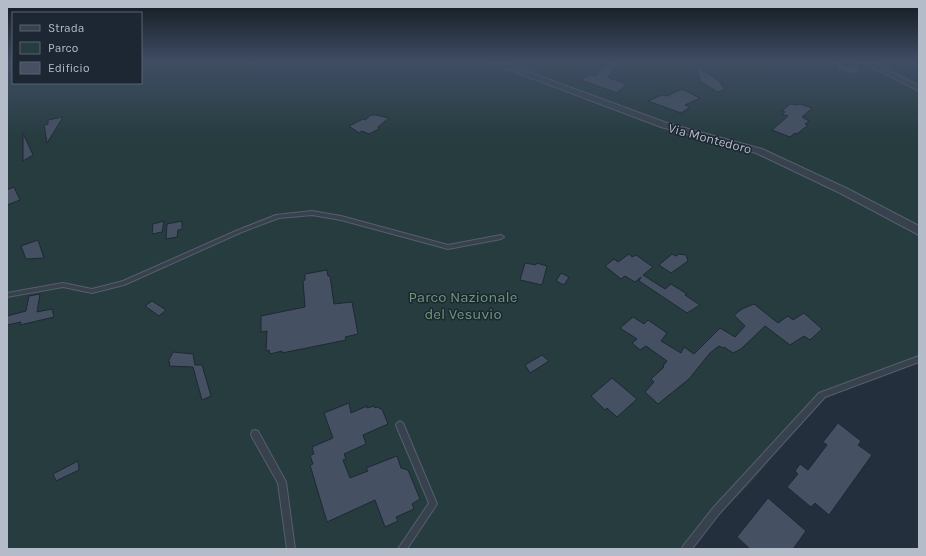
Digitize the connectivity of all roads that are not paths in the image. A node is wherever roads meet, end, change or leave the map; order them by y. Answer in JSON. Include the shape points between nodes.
{"nodes":[{"id":1,"x":563,"y":88,"type":"edge"},
{"id":2,"x":919,"y":231,"type":"edge"},
{"id":3,"x":501,"y":237,"type":"dead end"},
{"id":4,"x":7,"y":295,"type":"edge"},
{"id":5,"x":919,"y":359,"type":"edge"},
{"id":6,"x":400,"y":424,"type":"dead end"},
{"id":7,"x":255,"y":434,"type":"dead end"},
{"id":8,"x":291,"y":549,"type":"edge"},
{"id":9,"x":402,"y":549,"type":"edge"},
{"id":10,"x":686,"y":549,"type":"edge"}],
"edges":[{"from":1,"to":2,"type":"street","name":"Via Montedoro","via":[[664,125],[759,151],[844,191]]},
{"from":3,"to":4,"type":"lane","via":[[448,247],[341,218],[312,213],[278,216],[124,283],[92,291],[63,285]]},
{"from":5,"to":10,"type":"lane","via":[[822,395],[716,511]]},
{"from":6,"to":9,"type":"lane","via":[[434,504]]},
{"from":7,"to":8,"type":"lane","via":[[282,482]]}]}
